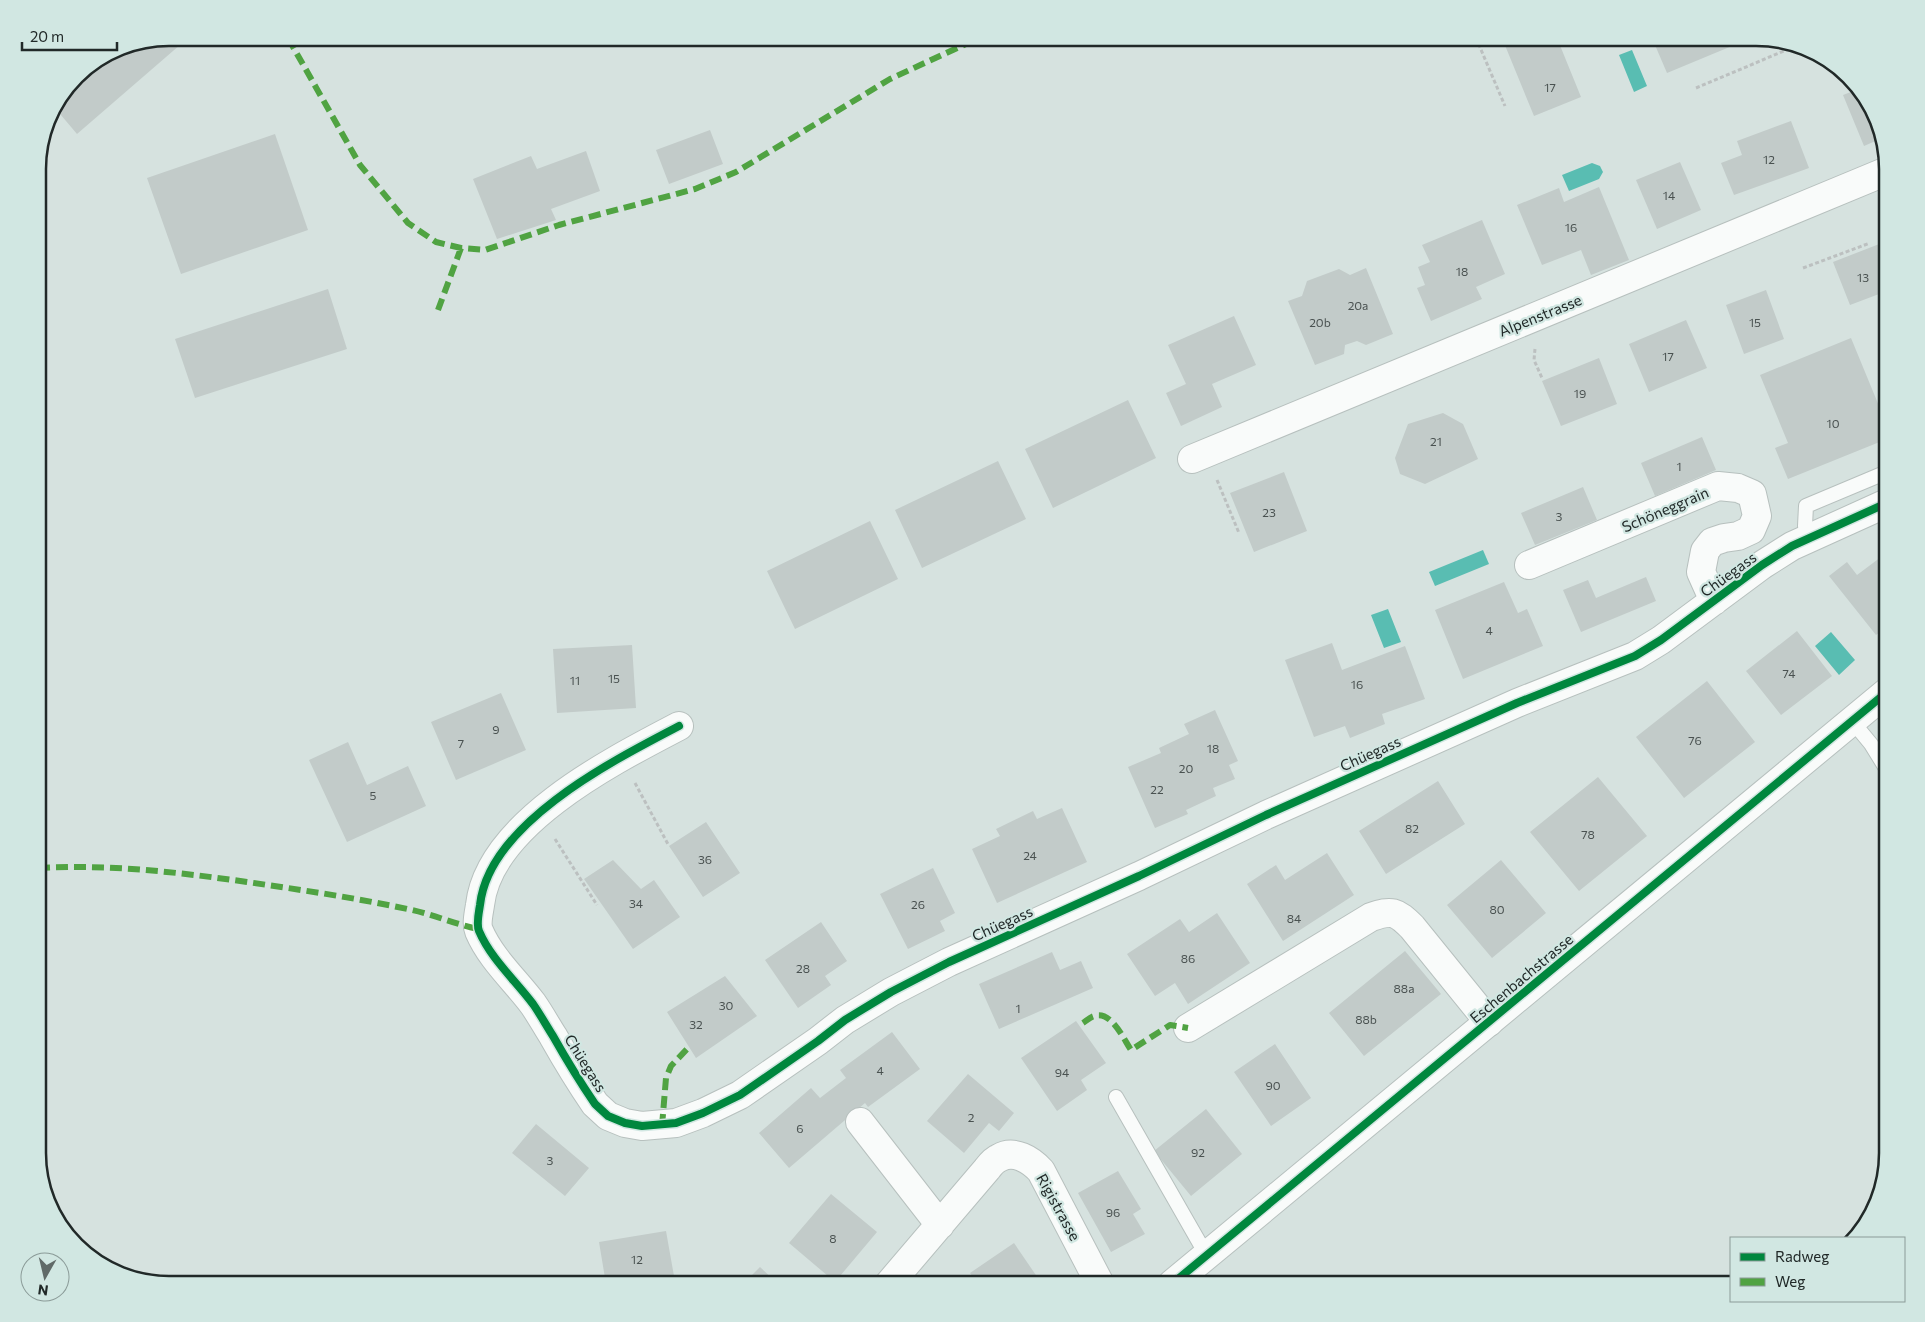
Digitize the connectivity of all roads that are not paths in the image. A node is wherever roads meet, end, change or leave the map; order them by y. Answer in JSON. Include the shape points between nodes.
{"nodes":[{"id":1,"x":1879,"y":175,"type":"edge"},
{"id":2,"x":1203,"y":466,"type":"road end"},
{"id":3,"x":1879,"y":476,"type":"edge"},
{"id":4,"x":1879,"y":508,"type":"edge"},
{"id":5,"x":1810,"y":537,"type":"junction"},
{"id":6,"x":1529,"y":565,"type":"dead end"},
{"id":7,"x":1714,"y":601,"type":"junction"},
{"id":8,"x":1879,"y":700,"type":"edge"},
{"id":9,"x":1852,"y":722,"type":"junction"},
{"id":10,"x":679,"y":726,"type":"dead end"},
{"id":11,"x":1879,"y":756,"type":"edge"},
{"id":12,"x":1488,"y":1022,"type":"junction"},
{"id":13,"x":1188,"y":1028,"type":"dead end"},
{"id":14,"x":1116,"y":1097,"type":"dead end"},
{"id":15,"x":860,"y":1122,"type":"dead end"},
{"id":16,"x":940,"y":1225,"type":"junction"},
{"id":17,"x":1206,"y":1256,"type":"junction"},
{"id":18,"x":896,"y":1276,"type":"edge"},
{"id":19,"x":1096,"y":1276,"type":"edge"},
{"id":20,"x":1182,"y":1276,"type":"edge"}],
"edges":[{"from":1,"to":2,"type":"street","name":"Alpenstrasse"},
{"from":3,"to":5,"type":"lane","via":[[1806,506],[1804,526]]},
{"from":4,"to":5,"type":"street","name":"Chüegass"},
{"from":5,"to":7,"type":"street","name":"Chüegass","via":[[1769,560]]},
{"from":6,"to":7,"type":"street","name":"Schöneggrain","via":[[1718,486],[1738,488],[1752,494],[1757,516],[1751,530],[1712,542],[1704,552],[1700,572]]},
{"from":7,"to":10,"type":"street","name":"Chüegass","via":[[1635,656],[1517,703],[949,962],[845,1020],[740,1095],[676,1123],[642,1126],[608,1116],[595,1104],[534,1005],[497,961],[478,929],[481,897],[492,868],[509,842],[538,813],[568,791],[620,756]]},
{"from":8,"to":9,"type":"street","name":"Eschenbachstrasse"},
{"from":9,"to":11,"type":"lane"},
{"from":9,"to":12,"type":"street","name":"Eschenbachstrasse"},
{"from":12,"to":13,"type":"street","name":"Eschenbachstrasse","via":[[1412,927],[1400,915],[1388,912],[1371,917]]},
{"from":12,"to":17,"type":"street","name":"Eschenbachstrasse"},
{"from":14,"to":17,"type":"lane"},
{"from":15,"to":16,"type":"street"},
{"from":16,"to":18,"type":"street","name":"Rigistrasse"},
{"from":16,"to":19,"type":"street","name":"Rigistrasse","via":[[999,1158],[1022,1156],[1041,1171]]},
{"from":17,"to":20,"type":"street","name":"Eschenbachstrasse"}]}
